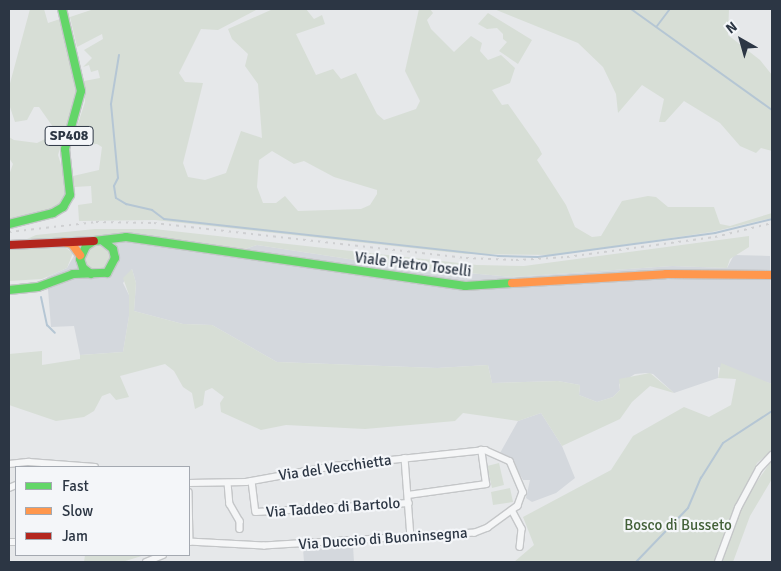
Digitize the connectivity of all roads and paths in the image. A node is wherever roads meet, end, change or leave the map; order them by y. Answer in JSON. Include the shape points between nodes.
{"nodes":[{"id":1,"x":62,"y":9,"type":"edge"},
{"id":2,"x":9,"y":224,"type":"edge"},
{"id":3,"x":142,"y":239,"type":"junction"},
{"id":4,"x":94,"y":241,"type":"junction"},
{"id":5,"x":103,"y":241,"type":"junction"},
{"id":6,"x":54,"y":242,"type":"junction"},
{"id":7,"x":9,"y":245,"type":"edge"},
{"id":8,"x":115,"y":255,"type":"junction"},
{"id":9,"x":80,"y":257,"type":"junction"},
{"id":10,"x":91,"y":274,"type":"junction"},
{"id":11,"x":772,"y":275,"type":"edge"},
{"id":12,"x":9,"y":285,"type":"edge"},
{"id":13,"x":9,"y":290,"type":"edge"},
{"id":14,"x":481,"y":450,"type":"junction"},
{"id":15,"x":772,"y":455,"type":"edge"},
{"id":16,"x":405,"y":458,"type":"junction"},
{"id":17,"x":9,"y":464,"type":"edge"},
{"id":18,"x":78,"y":466,"type":"edge"},
{"id":19,"x":252,"y":481,"type":"junction"},
{"id":20,"x":190,"y":483,"type":"edge"},
{"id":21,"x":228,"y":484,"type":"junction"},
{"id":22,"x":408,"y":495,"type":"junction"},
{"id":23,"x":409,"y":503,"type":"junction"},
{"id":24,"x":512,"y":510,"type":"junction"},
{"id":25,"x":240,"y":529,"type":"dead end"},
{"id":26,"x":411,"y":537,"type":"junction"},
{"id":27,"x":190,"y":542,"type":"edge"},
{"id":28,"x":520,"y":546,"type":"dead end"},
{"id":29,"x":161,"y":556,"type":"edge"},
{"id":30,"x":146,"y":562,"type":"edge"},
{"id":31,"x":718,"y":562,"type":"edge"}],
"edges":[{"from":1,"to":2,"type":"main road","number":"SP408","via":[[81,91],[65,149],[70,195],[63,207],[53,213]]},
{"from":3,"to":5,"type":"main road","name":"Viale Pietro Toselli"},
{"from":3,"to":8,"type":"main road","via":[[125,243]]},
{"from":3,"to":11,"type":"main road","name":"Viale Pietro Toselli","via":[[465,286],[666,274]]},
{"from":4,"to":5,"type":"main road","name":"Viale Pietro Toselli"},
{"from":4,"to":6,"type":"main road","name":"Viale Pietro Toselli"},
{"from":4,"to":9,"type":"main road","via":[[86,246]]},
{"from":5,"to":8,"type":"main road"},
{"from":6,"to":7,"type":"main road","name":"Viale Pietro Toselli"},
{"from":6,"to":9,"type":"main road","via":[[70,243]]},
{"from":8,"to":10,"type":"main road","via":[[110,271],[101,275]]},
{"from":9,"to":10,"type":"main road","via":[[83,268]]},
{"from":9,"to":12,"type":"main road","via":[[68,271],[49,280]]},
{"from":10,"to":13,"type":"main road","via":[[73,274],[41,286]]},
{"from":14,"to":16,"type":"street","name":"Via del Vecchietta"},
{"from":14,"to":22,"type":"street","name":"Via Taddeo di Bartolo","via":[[486,484]]},
{"from":14,"to":24,"type":"street","name":"Via Duccio di Buoninsegna","via":[[498,454],[513,465],[524,492]]},
{"from":15,"to":31,"type":"street","via":[[758,469],[738,508]]},
{"from":16,"to":19,"type":"street","name":"Via del Vecchietta","via":[[334,466]]},
{"from":16,"to":22,"type":"street"},
{"from":17,"to":18,"type":"street","via":[[29,462]]},
{"from":19,"to":21,"type":"street","name":"Via del Vecchietta"},
{"from":19,"to":23,"type":"street","name":"Via Taddeo di Bartolo","via":[[256,512]]},
{"from":20,"to":21,"type":"street","name":"Via del Vecchietta"},
{"from":21,"to":25,"type":"street","via":[[230,504],[240,521]]},
{"from":22,"to":23,"type":"street"},
{"from":23,"to":26,"type":"street"},
{"from":24,"to":26,"type":"street","name":"Via Duccio di Buoninsegna","via":[[480,532]]},
{"from":24,"to":28,"type":"street","via":[[523,532]]},
{"from":26,"to":27,"type":"street","name":"Via Duccio di Buoninsegna","via":[[264,546]]},
{"from":29,"to":30,"type":"street"}]}
